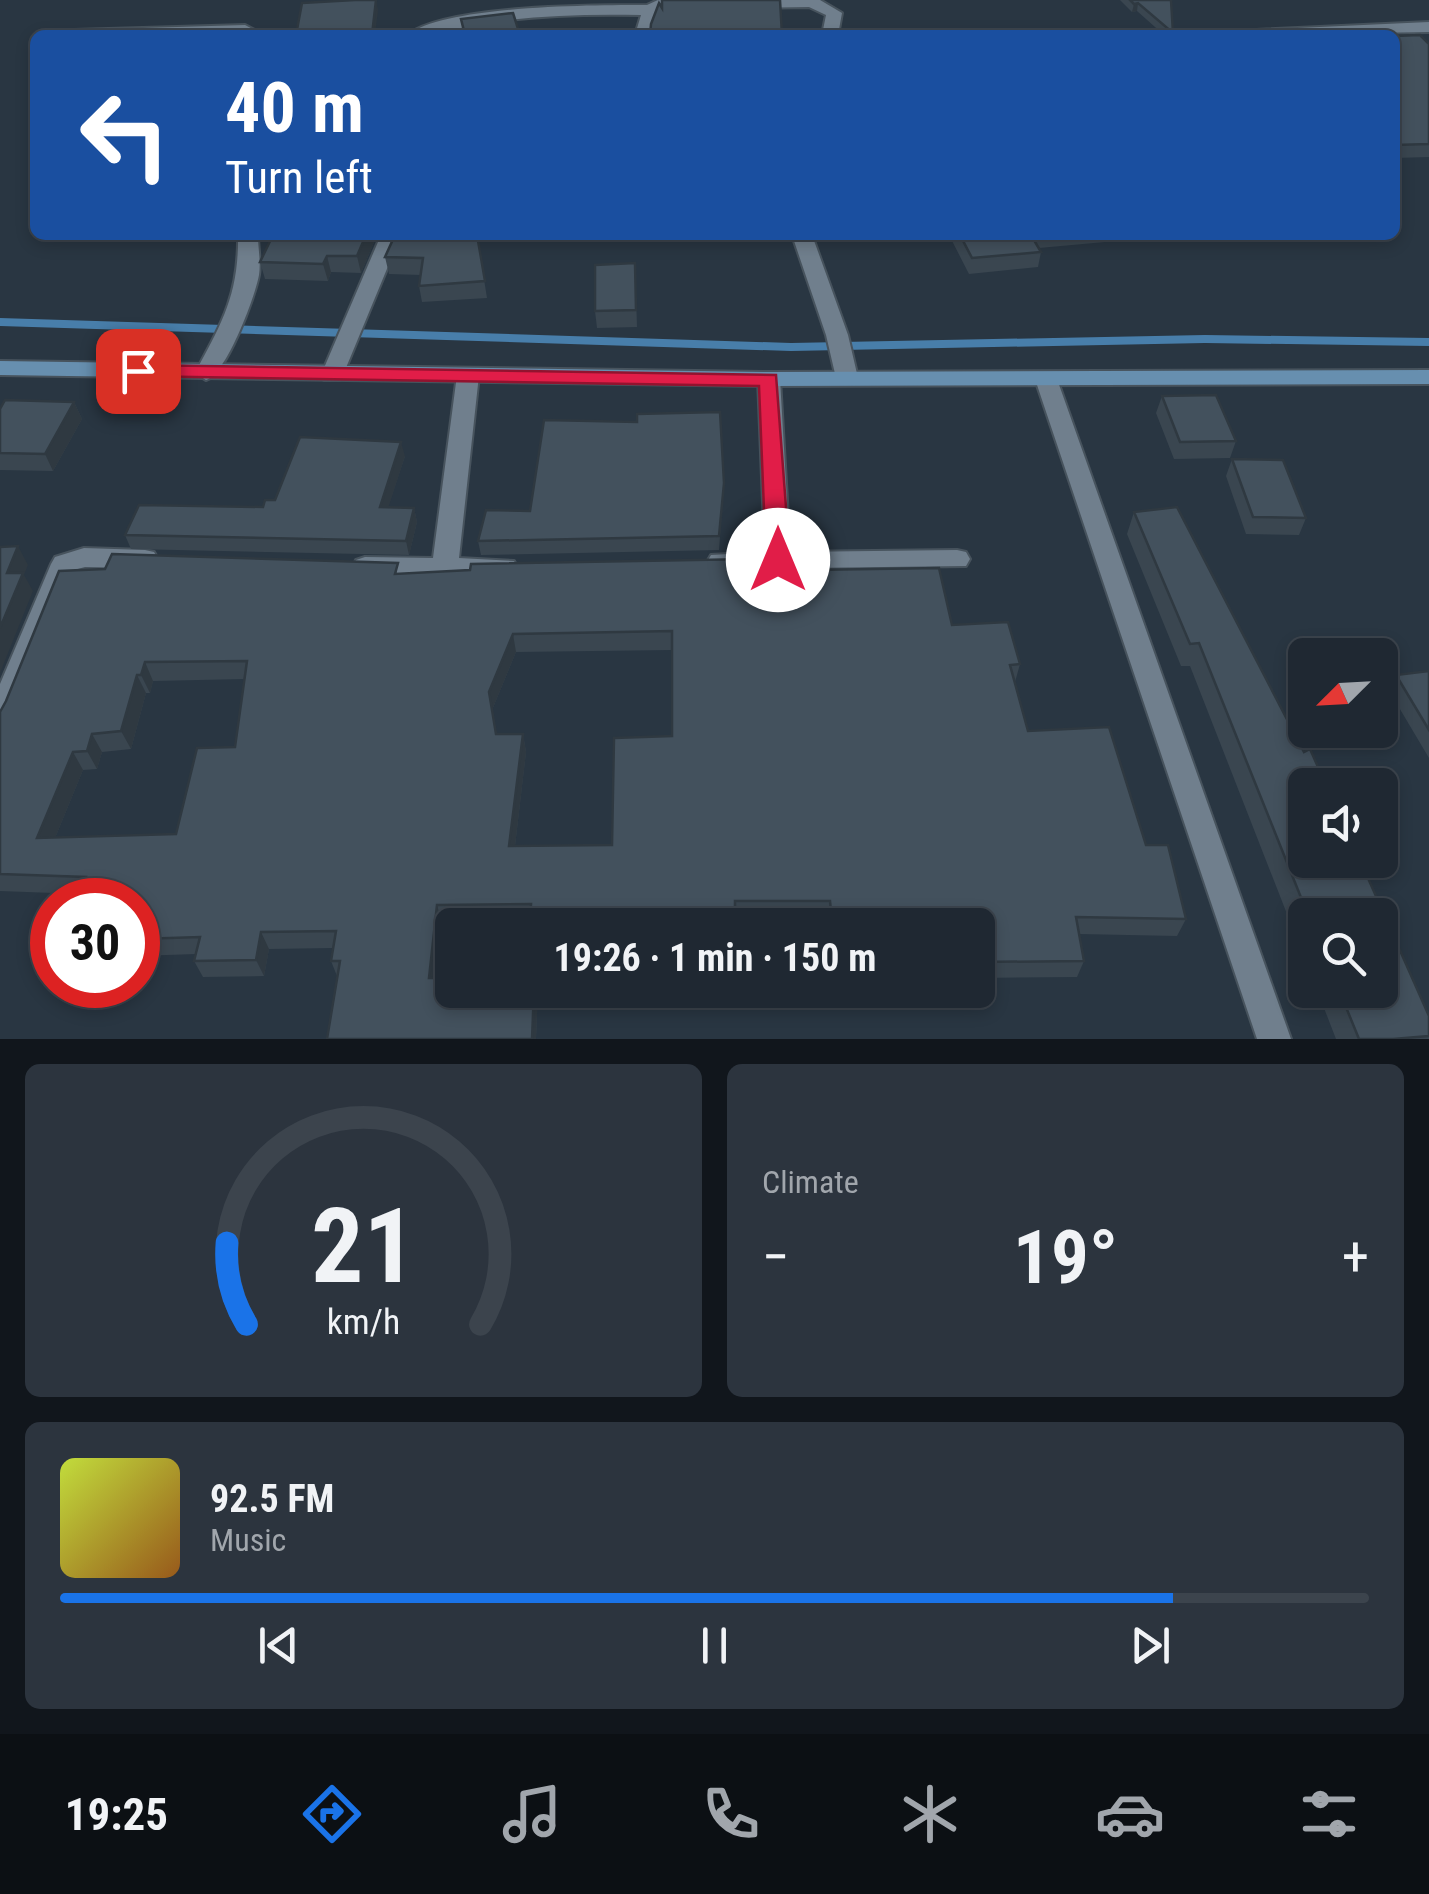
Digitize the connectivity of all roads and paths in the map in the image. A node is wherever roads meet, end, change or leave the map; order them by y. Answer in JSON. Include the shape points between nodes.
{"nodes":[{"id":1,"x":691,"y":3,"type":"edge"},
{"id":2,"x":725,"y":3,"type":"edge"},
{"id":3,"x":661,"y":4,"type":"edge"},
{"id":4,"x":1429,"y":26,"type":"edge"},
{"id":5,"x":430,"y":30,"type":"edge"},
{"id":6,"x":646,"y":30,"type":"edge"},
{"id":7,"x":831,"y":30,"type":"edge"},
{"id":8,"x":1352,"y":30,"type":"edge"},
{"id":9,"x":248,"y":240,"type":"edge"},
{"id":10,"x":390,"y":240,"type":"edge"},
{"id":11,"x":804,"y":240,"type":"edge"},
{"id":12,"x":0,"y":368,"type":"edge"},
{"id":13,"x":845,"y":368,"type":"junction"},
{"id":14,"x":206,"y":372,"type":"junction"},
{"id":15,"x":332,"y":375,"type":"junction"},
{"id":16,"x":468,"y":375,"type":"junction"},
{"id":17,"x":1429,"y":376,"type":"edge"},
{"id":18,"x":769,"y":379,"type":"junction"},
{"id":19,"x":1046,"y":379,"type":"junction"},
{"id":20,"x":957,"y":559,"type":"dead end"},
{"id":21,"x":179,"y":560,"type":"edge"},
{"id":22,"x":778,"y":560,"type":"junction"},
{"id":23,"x":700,"y":562,"type":"edge"},
{"id":24,"x":331,"y":566,"type":"edge"},
{"id":25,"x":524,"y":567,"type":"edge"},
{"id":26,"x":446,"y":569,"type":"junction"},
{"id":27,"x":0,"y":718,"type":"edge"},
{"id":28,"x":1274,"y":1039,"type":"edge"}],
"edges":[{"from":1,"to":3,"type":"street"},
{"from":2,"to":7,"type":"street","via":[[821,4],[834,13]]},
{"from":3,"to":5,"type":"street","via":[[507,15]]},
{"from":3,"to":6,"type":"street"},
{"from":4,"to":8,"type":"street"},
{"from":9,"to":14,"type":"street","via":[[250,272],[241,306]]},
{"from":10,"to":15,"type":"street"},
{"from":11,"to":13,"type":"street"},
{"from":12,"to":14,"type":"street"},
{"from":13,"to":18,"type":"street"},
{"from":13,"to":19,"type":"street"},
{"from":14,"to":15,"type":"street"},
{"from":15,"to":16,"type":"street"},
{"from":16,"to":18,"type":"street"},
{"from":16,"to":26,"type":"street"},
{"from":17,"to":19,"type":"street"},
{"from":18,"to":22,"type":"street"},
{"from":19,"to":28,"type":"street"},
{"from":20,"to":22,"type":"street"},
{"from":21,"to":27,"type":"street","via":[[84,557],[64,564]]},
{"from":22,"to":23,"type":"street"},
{"from":24,"to":26,"type":"street"},
{"from":25,"to":26,"type":"street"}]}
